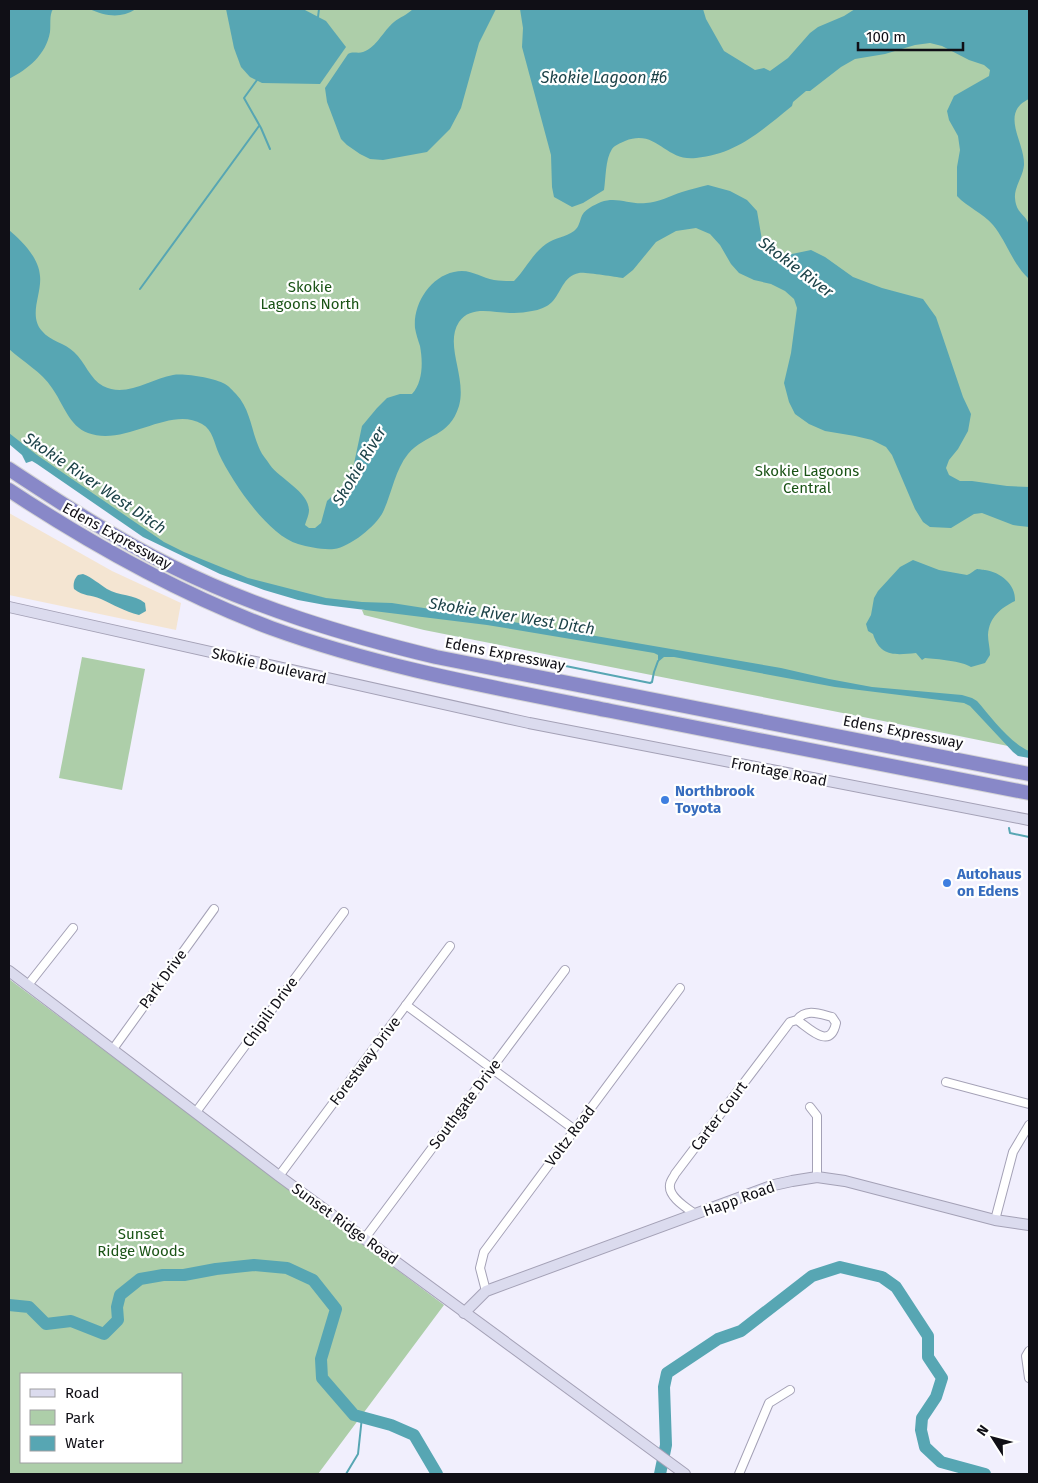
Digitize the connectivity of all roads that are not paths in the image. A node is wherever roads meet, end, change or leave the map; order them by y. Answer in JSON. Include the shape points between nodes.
{"nodes":[{"id":1,"x":9,"y":469,"type":"edge"},
{"id":2,"x":9,"y":490,"type":"edge"},
{"id":3,"x":9,"y":606,"type":"edge"},
{"id":4,"x":529,"y":723,"type":"joint"},
{"id":5,"x":1029,"y":774,"type":"edge"},
{"id":6,"x":1029,"y":794,"type":"edge"},
{"id":7,"x":1029,"y":820,"type":"edge"},
{"id":8,"x":214,"y":909,"type":"dead end"},
{"id":9,"x":344,"y":912,"type":"dead end"},
{"id":10,"x":73,"y":928,"type":"dead end"},
{"id":11,"x":450,"y":946,"type":"dead end"},
{"id":12,"x":565,"y":970,"type":"dead end"},
{"id":13,"x":9,"y":971,"type":"edge"},
{"id":14,"x":28,"y":985,"type":"junction"},
{"id":15,"x":680,"y":988,"type":"dead end"},
{"id":16,"x":406,"y":1005,"type":"junction"},
{"id":17,"x":798,"y":1020,"type":"junction"},
{"id":18,"x":113,"y":1049,"type":"junction"},
{"id":19,"x":491,"y":1068,"type":"junction"},
{"id":20,"x":946,"y":1082,"type":"dead end"},
{"id":21,"x":1029,"y":1104,"type":"edge"},
{"id":22,"x":810,"y":1107,"type":"dead end"},
{"id":23,"x":196,"y":1112,"type":"junction"},
{"id":24,"x":1029,"y":1124,"type":"edge"},
{"id":25,"x":575,"y":1130,"type":"junction"},
{"id":26,"x":279,"y":1176,"type":"junction"},
{"id":27,"x":817,"y":1177,"type":"junction"},
{"id":28,"x":695,"y":1214,"type":"junction"},
{"id":29,"x":995,"y":1220,"type":"junction"},
{"id":30,"x":1029,"y":1225,"type":"edge"},
{"id":31,"x":365,"y":1238,"type":"junction"},
{"id":32,"x":486,"y":1292,"type":"junction"},
{"id":33,"x":464,"y":1313,"type":"junction"},
{"id":34,"x":1029,"y":1351,"type":"edge"},
{"id":35,"x":1029,"y":1378,"type":"edge"},
{"id":36,"x":790,"y":1390,"type":"dead end"},
{"id":37,"x":683,"y":1473,"type":"edge"},
{"id":38,"x":739,"y":1474,"type":"edge"}],
"edges":[{"from":1,"to":5,"type":"highway","name":"Edens Expressway","via":[[107,531],[174,567],[238,596],[366,640],[436,657]]},
{"from":2,"to":6,"type":"highway","name":"Edens Expressway","via":[[54,520],[172,585],[269,627],[331,648],[400,667],[532,695]]},
{"from":3,"to":4,"type":"street","name":"Skokie Boulevard"},
{"from":4,"to":7,"type":"street","name":"Frontage Road"},
{"from":8,"to":18,"type":"street","name":"Park Drive"},
{"from":9,"to":23,"type":"street","name":"Chipili Drive"},
{"from":10,"to":14,"type":"street"},
{"from":11,"to":16,"type":"street","name":"Forestway Drive"},
{"from":12,"to":19,"type":"street","name":"Southgate Drive"},
{"from":13,"to":14,"type":"street","name":"Sunset Ridge Road"},
{"from":14,"to":18,"type":"street","name":"Sunset Ridge Road"},
{"from":15,"to":25,"type":"street","name":"Voltz Road"},
{"from":16,"to":19,"type":"street"},
{"from":16,"to":26,"type":"street","name":"Forestway Drive"},
{"from":17,"to":17,"type":"street","name":"Carter Court","via":[[808,1012],[832,1017],[836,1023],[834,1031],[822,1036]]},
{"from":17,"to":28,"type":"street","name":"Carter Court","via":[[790,1022],[670,1184],[673,1196]]},
{"from":18,"to":23,"type":"street","name":"Sunset Ridge Road"},
{"from":19,"to":25,"type":"street"},
{"from":19,"to":31,"type":"street","name":"Southgate Drive"},
{"from":20,"to":21,"type":"street"},
{"from":22,"to":27,"type":"street","via":[[817,1116]]},
{"from":23,"to":26,"type":"street","name":"Sunset Ridge Road"},
{"from":24,"to":29,"type":"street","via":[[1013,1152]]},
{"from":25,"to":32,"type":"street","name":"Voltz Road","via":[[484,1252],[480,1268]]},
{"from":26,"to":31,"type":"street","name":"Sunset Ridge Road"},
{"from":27,"to":28,"type":"street","name":"Happ Road","via":[[774,1185]]},
{"from":27,"to":29,"type":"street","name":"Happ Road","via":[[845,1181]]},
{"from":28,"to":32,"type":"street","name":"Happ Road"},
{"from":29,"to":30,"type":"street","name":"Happ Road"},
{"from":31,"to":33,"type":"street","name":"Sunset Ridge Road"},
{"from":32,"to":33,"type":"street","name":"Happ Road"},
{"from":33,"to":37,"type":"street","name":"Sunset Ridge Road"},
{"from":34,"to":35,"type":"street","via":[[1026,1356]]},
{"from":36,"to":38,"type":"street","via":[[769,1403]]}]}
